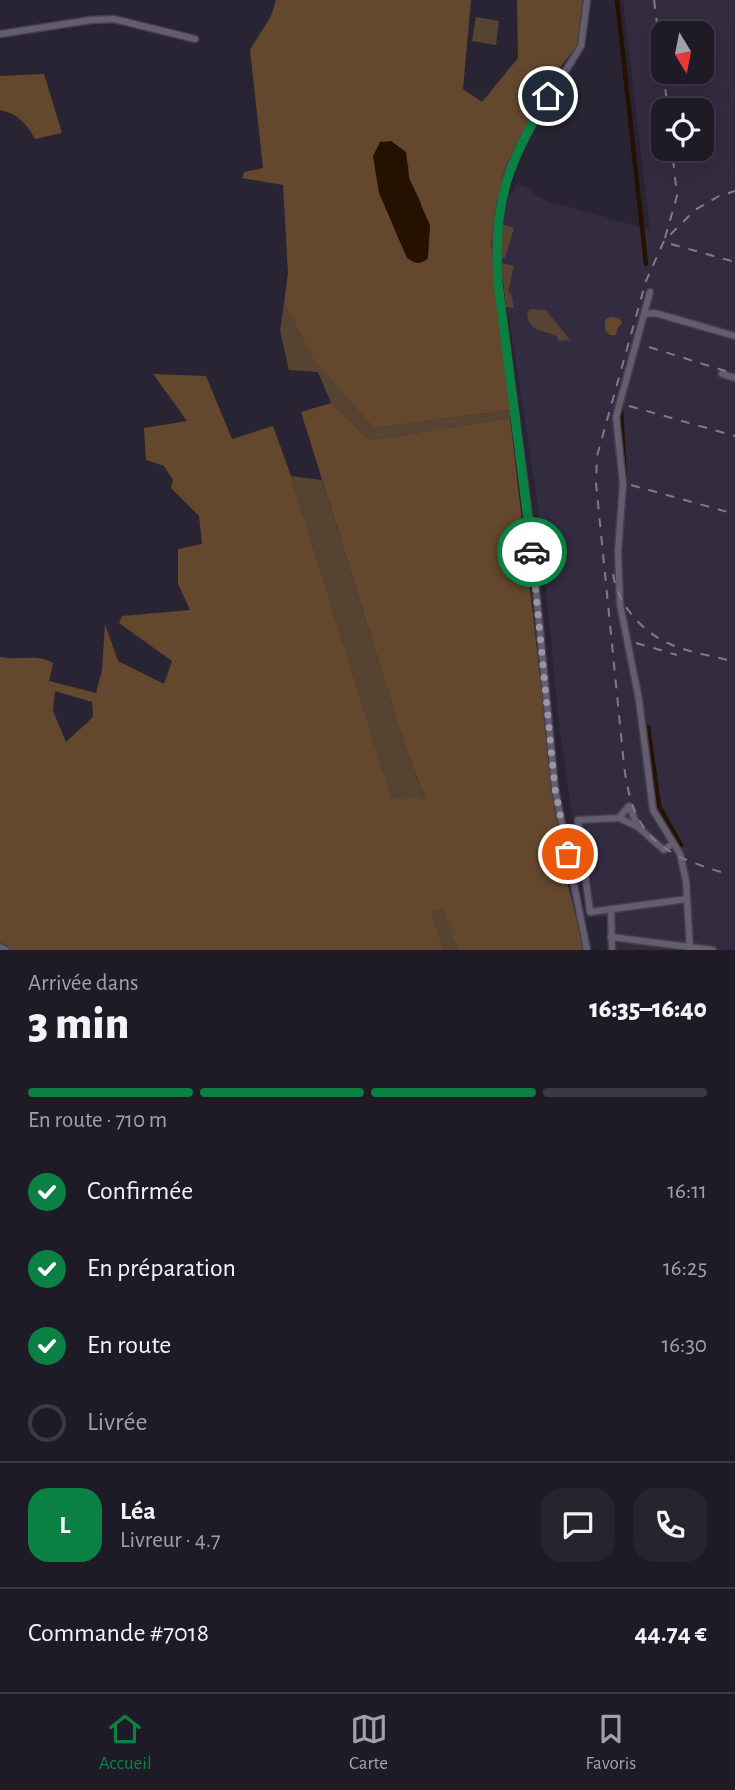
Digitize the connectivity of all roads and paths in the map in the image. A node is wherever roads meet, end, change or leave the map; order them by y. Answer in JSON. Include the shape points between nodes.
{"nodes":[{"id":1,"x":587,"y":0,"type":"edge"},
{"id":2,"x":0,"y":34,"type":"edge"},
{"id":3,"x":195,"y":39,"type":"dead end"},
{"id":4,"x":650,"y":292,"type":"dead end"},
{"id":5,"x":644,"y":314,"type":"junction"},
{"id":6,"x":735,"y":336,"type":"edge"},
{"id":7,"x":722,"y":374,"type":"dead end"},
{"id":8,"x":735,"y":377,"type":"edge"},
{"id":9,"x":619,"y":818,"type":"junction"},
{"id":10,"x":638,"y":827,"type":"junction"},
{"id":11,"x":673,"y":843,"type":"junction"},
{"id":12,"x":687,"y":899,"type":"junction"},
{"id":13,"x":611,"y":909,"type":"junction"},
{"id":14,"x":611,"y":937,"type":"junction"},
{"id":15,"x":0,"y":947,"type":"edge"},
{"id":16,"x":690,"y":948,"type":"edge"},
{"id":17,"x":6,"y":950,"type":"edge"},
{"id":18,"x":587,"y":950,"type":"edge"},
{"id":19,"x":612,"y":950,"type":"edge"},
{"id":20,"x":713,"y":950,"type":"edge"}],
"edges":[{"from":1,"to":18,"type":"street","via":[[581,46],[509,169],[496,241],[555,789]]},
{"from":2,"to":3,"type":"street","via":[[114,19]]},
{"from":4,"to":5,"type":"street"},
{"from":5,"to":6,"type":"street","via":[[655,313]]},
{"from":5,"to":11,"type":"street","via":[[616,417],[623,484],[620,604],[635,675],[653,810]]},
{"from":7,"to":8,"type":"street"},
{"from":9,"to":10,"type":"street"},
{"from":9,"to":10,"type":"street","via":[[629,806]]},
{"from":9,"to":13,"type":"street","via":[[578,820],[590,912]]},
{"from":10,"to":11,"type":"street","via":[[664,850]]},
{"from":11,"to":12,"type":"street","via":[[680,854]]},
{"from":12,"to":13,"type":"street"},
{"from":12,"to":16,"type":"street"},
{"from":13,"to":14,"type":"street"},
{"from":14,"to":16,"type":"street"},
{"from":14,"to":19,"type":"street"},
{"from":15,"to":17,"type":"street"},
{"from":16,"to":20,"type":"street"}]}
